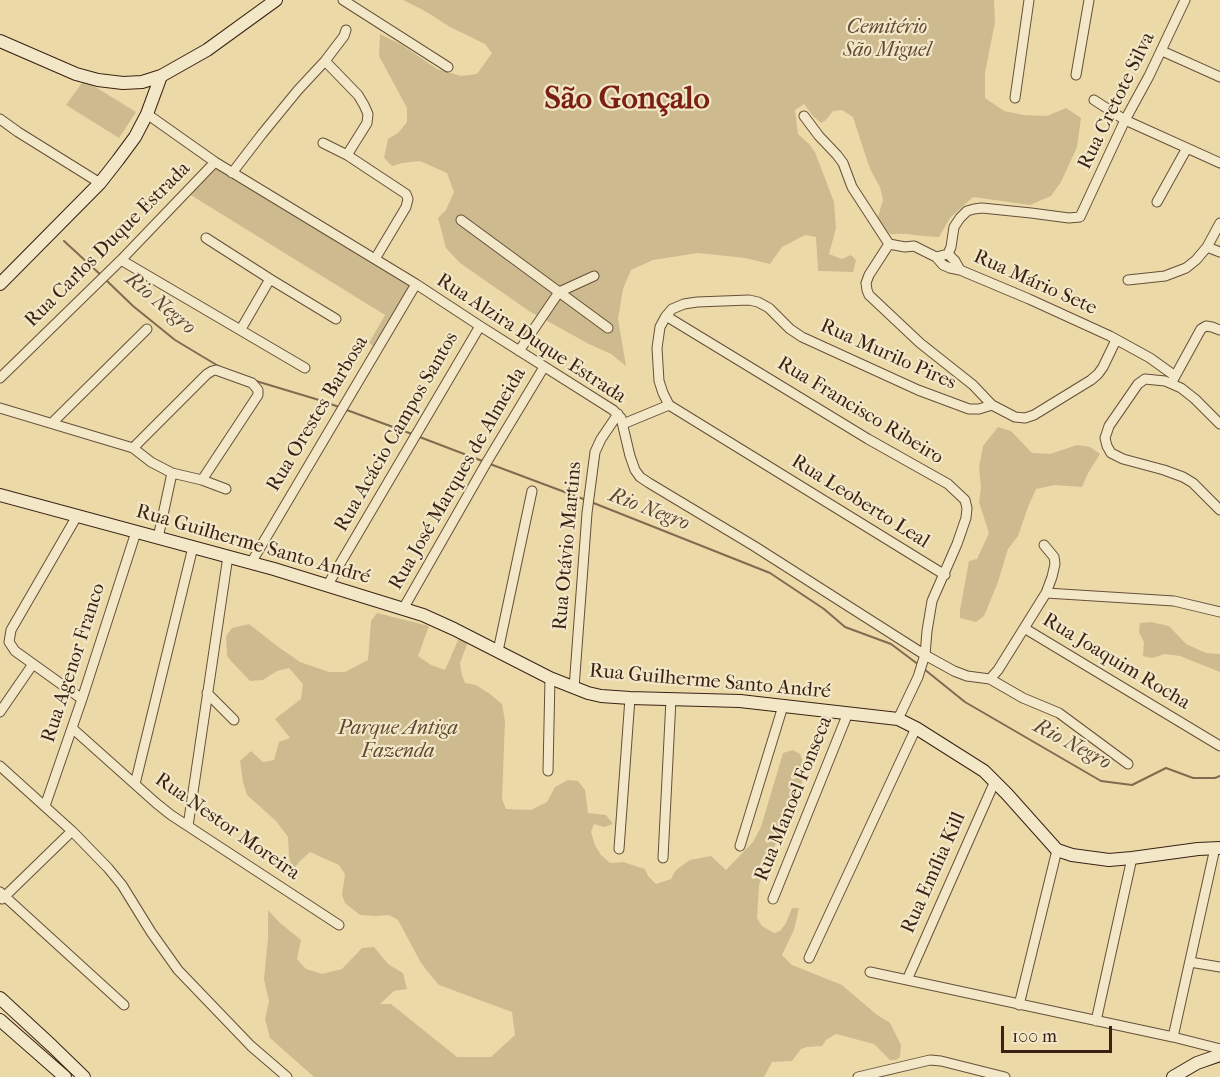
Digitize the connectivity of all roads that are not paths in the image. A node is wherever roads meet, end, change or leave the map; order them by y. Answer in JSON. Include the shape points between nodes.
{"nodes":[{"id":1,"x":276,"y":0,"type":"edge"},
{"id":2,"x":1029,"y":0,"type":"edge"},
{"id":3,"x":1089,"y":0,"type":"edge"},
{"id":4,"x":1185,"y":0,"type":"edge"},
{"id":5,"x":342,"y":3,"type":"edge"},
{"id":6,"x":346,"y":30,"type":"dead end"},
{"id":7,"x":0,"y":41,"type":"edge"},
{"id":8,"x":1162,"y":51,"type":"junction"},
{"id":9,"x":325,"y":61,"type":"junction"},
{"id":10,"x":448,"y":67,"type":"dead end"},
{"id":11,"x":1076,"y":75,"type":"dead end"},
{"id":12,"x":161,"y":76,"type":"junction"},
{"id":13,"x":1220,"y":77,"type":"edge"},
{"id":14,"x":1015,"y":98,"type":"dead end"},
{"id":15,"x":1094,"y":100,"type":"dead end"},
{"id":16,"x":147,"y":114,"type":"junction"},
{"id":17,"x":804,"y":116,"type":"dead end"},
{"id":18,"x":0,"y":119,"type":"edge"},
{"id":19,"x":1125,"y":120,"type":"junction"},
{"id":20,"x":323,"y":143,"type":"dead end"},
{"id":21,"x":1187,"y":148,"type":"junction"},
{"id":22,"x":346,"y":155,"type":"junction"},
{"id":23,"x":1219,"y":160,"type":"edge"},
{"id":24,"x":214,"y":162,"type":"junction"},
{"id":25,"x":232,"y":173,"type":"junction"},
{"id":26,"x":100,"y":183,"type":"junction"},
{"id":27,"x":1157,"y":202,"type":"dead end"},
{"id":28,"x":462,"y":220,"type":"dead end"},
{"id":29,"x":1220,"y":223,"type":"edge"},
{"id":30,"x":206,"y":238,"type":"dead end"},
{"id":31,"x":889,"y":244,"type":"junction"},
{"id":32,"x":1207,"y":247,"type":"junction"},
{"id":33,"x":1220,"y":252,"type":"edge"},
{"id":34,"x":948,"y":254,"type":"junction"},
{"id":35,"x":936,"y":257,"type":"junction"},
{"id":36,"x":375,"y":259,"type":"junction"},
{"id":37,"x":122,"y":260,"type":"junction"},
{"id":38,"x":960,"y":270,"type":"junction"},
{"id":39,"x":594,"y":276,"type":"dead end"},
{"id":40,"x":270,"y":279,"type":"junction"},
{"id":41,"x":1128,"y":280,"type":"dead end"},
{"id":42,"x":0,"y":284,"type":"edge"},
{"id":43,"x":416,"y":284,"type":"junction"},
{"id":44,"x":559,"y":292,"type":"junction"},
{"id":45,"x":666,"y":315,"type":"junction"},
{"id":46,"x":336,"y":319,"type":"dead end"},
{"id":47,"x":480,"y":326,"type":"junction"},
{"id":48,"x":608,"y":328,"type":"dead end"},
{"id":49,"x":147,"y":329,"type":"dead end"},
{"id":50,"x":241,"y":329,"type":"junction"},
{"id":51,"x":1220,"y":330,"type":"edge"},
{"id":52,"x":1116,"y":340,"type":"junction"},
{"id":53,"x":519,"y":351,"type":"junction"},
{"id":54,"x":544,"y":367,"type":"junction"},
{"id":55,"x":305,"y":368,"type":"dead end"},
{"id":56,"x":0,"y":378,"type":"edge"},
{"id":57,"x":1174,"y":379,"type":"junction"},
{"id":58,"x":669,"y":405,"type":"junction"},
{"id":59,"x":992,"y":405,"type":"junction"},
{"id":60,"x":0,"y":408,"type":"edge"},
{"id":61,"x":618,"y":414,"type":"junction"},
{"id":62,"x":52,"y":423,"type":"junction"},
{"id":63,"x":623,"y":424,"type":"junction"},
{"id":64,"x":1220,"y":424,"type":"edge"},
{"id":65,"x":134,"y":448,"type":"junction"},
{"id":66,"x":172,"y":473,"type":"junction"},
{"id":67,"x":202,"y":480,"type":"junction"},
{"id":68,"x":226,"y":489,"type":"dead end"},
{"id":69,"x":532,"y":491,"type":"dead end"},
{"id":70,"x":0,"y":495,"type":"edge"},
{"id":71,"x":1220,"y":510,"type":"edge"},
{"id":72,"x":77,"y":516,"type":"junction"},
{"id":73,"x":136,"y":532,"type":"junction"},
{"id":74,"x":158,"y":538,"type":"junction"},
{"id":75,"x":1044,"y":545,"type":"dead end"},
{"id":76,"x":193,"y":547,"type":"junction"},
{"id":77,"x":228,"y":556,"type":"junction"},
{"id":78,"x":251,"y":562,"type":"junction"},
{"id":79,"x":945,"y":575,"type":"junction"},
{"id":80,"x":327,"y":586,"type":"junction"},
{"id":81,"x":1046,"y":593,"type":"junction"},
{"id":82,"x":404,"y":609,"type":"junction"},
{"id":83,"x":1220,"y":612,"type":"edge"},
{"id":84,"x":1024,"y":628,"type":"junction"},
{"id":85,"x":498,"y":651,"type":"junction"},
{"id":86,"x":924,"y":659,"type":"junction"},
{"id":87,"x":33,"y":664,"type":"junction"},
{"id":88,"x":550,"y":678,"type":"junction"},
{"id":89,"x":990,"y":679,"type":"junction"},
{"id":90,"x":574,"y":688,"type":"junction"},
{"id":91,"x":207,"y":693,"type":"junction"},
{"id":92,"x":630,"y":698,"type":"junction"},
{"id":93,"x":82,"y":699,"type":"junction"},
{"id":94,"x":671,"y":699,"type":"junction"},
{"id":95,"x":783,"y":706,"type":"junction"},
{"id":96,"x":0,"y":712,"type":"edge"},
{"id":97,"x":848,"y":713,"type":"junction"},
{"id":98,"x":898,"y":719,"type":"junction"},
{"id":99,"x":234,"y":720,"type":"dead end"},
{"id":100,"x":72,"y":728,"type":"junction"},
{"id":101,"x":916,"y":728,"type":"junction"},
{"id":102,"x":1220,"y":746,"type":"edge"},
{"id":103,"x":1128,"y":764,"type":"dead end"},
{"id":104,"x":0,"y":766,"type":"edge"},
{"id":105,"x":548,"y":771,"type":"dead end"},
{"id":106,"x":995,"y":781,"type":"junction"},
{"id":107,"x":135,"y":784,"type":"junction"},
{"id":108,"x":45,"y":806,"type":"junction"},
{"id":109,"x":188,"y":826,"type":"junction"},
{"id":110,"x":72,"y":831,"type":"junction"},
{"id":111,"x":741,"y":846,"type":"dead end"},
{"id":112,"x":1218,"y":848,"type":"edge"},
{"id":113,"x":619,"y":849,"type":"dead end"},
{"id":114,"x":1057,"y":850,"type":"junction"},
{"id":115,"x":663,"y":858,"type":"dead end"},
{"id":116,"x":1132,"y":858,"type":"junction"},
{"id":117,"x":1,"y":896,"type":"edge"},
{"id":118,"x":773,"y":899,"type":"dead end"},
{"id":119,"x":339,"y":925,"type":"dead end"},
{"id":120,"x":808,"y":958,"type":"dead end"},
{"id":121,"x":1190,"y":962,"type":"junction"},
{"id":122,"x":1220,"y":968,"type":"edge"},
{"id":123,"x":870,"y":972,"type":"dead end"},
{"id":124,"x":906,"y":980,"type":"junction"},
{"id":125,"x":0,"y":998,"type":"edge"},
{"id":126,"x":124,"y":1005,"type":"dead end"},
{"id":127,"x":1019,"y":1005,"type":"junction"},
{"id":128,"x":0,"y":1020,"type":"edge"},
{"id":129,"x":1096,"y":1021,"type":"junction"},
{"id":130,"x":1173,"y":1037,"type":"junction"},
{"id":131,"x":1220,"y":1049,"type":"edge"},
{"id":132,"x":1220,"y":1055,"type":"edge"},
{"id":133,"x":976,"y":1073,"type":"edge"},
{"id":134,"x":65,"y":1077,"type":"edge"},
{"id":135,"x":84,"y":1077,"type":"edge"},
{"id":136,"x":286,"y":1077,"type":"edge"},
{"id":137,"x":858,"y":1077,"type":"edge"},
{"id":138,"x":1005,"y":1077,"type":"edge"},
{"id":139,"x":1173,"y":1077,"type":"edge"}],
"edges":[{"from":1,"to":12,"type":"street","via":[[207,50]]},
{"from":2,"to":14,"type":"street"},
{"from":3,"to":11,"type":"street"},
{"from":4,"to":8,"type":"street","name":"Rua Cretote Silva"},
{"from":5,"to":10,"type":"street"},
{"from":6,"to":9,"type":"street"},
{"from":7,"to":12,"type":"street","via":[[98,80],[142,82]]},
{"from":8,"to":13,"type":"street"},
{"from":8,"to":19,"type":"street","name":"Rua Cretote Silva"},
{"from":9,"to":22,"type":"street","via":[[358,95],[368,114],[367,123]]},
{"from":9,"to":25,"type":"street"},
{"from":12,"to":16,"type":"street"},
{"from":15,"to":19,"type":"street"},
{"from":16,"to":24,"type":"street","name":"Rua Alzira Duque Estrada"},
{"from":16,"to":26,"type":"street","via":[[135,137]]},
{"from":17,"to":31,"type":"street","via":[[843,163],[852,187]]},
{"from":18,"to":26,"type":"street"},
{"from":19,"to":21,"type":"street"},
{"from":19,"to":34,"type":"street","name":"Rua Cretote Silva","via":[[1080,217],[974,209],[967,211],[954,227]]},
{"from":20,"to":22,"type":"street"},
{"from":21,"to":23,"type":"street"},
{"from":21,"to":27,"type":"street"},
{"from":22,"to":36,"type":"street","via":[[403,191],[408,199]]},
{"from":24,"to":25,"type":"street","name":"Rua Alzira Duque Estrada"},
{"from":24,"to":37,"type":"street","name":"Rua Carlos Duque Estrada"},
{"from":25,"to":36,"type":"street","name":"Rua Alzira Duque Estrada"},
{"from":26,"to":42,"type":"street"},
{"from":28,"to":44,"type":"street"},
{"from":29,"to":32,"type":"street"},
{"from":30,"to":40,"type":"street"},
{"from":31,"to":35,"type":"street","via":[[914,246]]},
{"from":31,"to":59,"type":"street","via":[[869,275],[869,295]]},
{"from":32,"to":33,"type":"street"},
{"from":32,"to":41,"type":"street","via":[[1186,267],[1165,276]]},
{"from":34,"to":35,"type":"street","name":"Rua Mário Sete"},
{"from":34,"to":38,"type":"street","name":"Rua Mário Sete"},
{"from":35,"to":38,"type":"street","via":[[943,265]]},
{"from":36,"to":43,"type":"street","name":"Rua Alzira Duque Estrada"},
{"from":37,"to":50,"type":"street"},
{"from":37,"to":56,"type":"street","name":"Rua Carlos Duque Estrada"},
{"from":38,"to":52,"type":"street","name":"Rua Mário Sete"},
{"from":39,"to":44,"type":"street"},
{"from":40,"to":46,"type":"street"},
{"from":40,"to":50,"type":"street"},
{"from":43,"to":47,"type":"street","name":"Rua Alzira Duque Estrada"},
{"from":43,"to":78,"type":"street","name":"Rua Orestes Barbosa"},
{"from":44,"to":48,"type":"street"},
{"from":44,"to":53,"type":"street"},
{"from":45,"to":58,"type":"street","via":[[657,348],[659,381]]},
{"from":45,"to":59,"type":"street","name":"Rua Murilo Pires","via":[[672,309],[697,302],[758,302],[802,337],[918,390],[969,409]]},
{"from":45,"to":79,"type":"street","name":"Rua Francisco Ribeiro","via":[[957,492],[965,500],[966,518]]},
{"from":47,"to":53,"type":"street","name":"Rua Alzira Duque Estrada"},
{"from":47,"to":80,"type":"street","name":"Rua Acácio Campos Santos"},
{"from":49,"to":62,"type":"street"},
{"from":50,"to":55,"type":"street"},
{"from":51,"to":57,"type":"street","via":[[1201,328]]},
{"from":52,"to":57,"type":"street","name":"Rua Mário Sete","via":[[1150,358]]},
{"from":52,"to":59,"type":"street","via":[[1098,374],[1034,416],[1015,417]]},
{"from":53,"to":54,"type":"street","name":"Rua Alzira Duque Estrada"},
{"from":54,"to":61,"type":"street","name":"Rua Alzira Duque Estrada"},
{"from":54,"to":82,"type":"street","name":"Rua José Marques de Almeida"},
{"from":57,"to":64,"type":"street","name":"Rua Mário Sete"},
{"from":57,"to":71,"type":"street","via":[[1145,378],[1138,384],[1109,426],[1107,447],[1123,459],[1183,477]]},
{"from":58,"to":63,"type":"street"},
{"from":58,"to":79,"type":"street","name":"Rua Leoberto Leal"},
{"from":60,"to":62,"type":"street"},
{"from":61,"to":63,"type":"street","name":"Rua Alzira Duque Estrada"},
{"from":61,"to":90,"type":"street","name":"Rua Otávio Martins","via":[[595,452]]},
{"from":62,"to":65,"type":"street"},
{"from":63,"to":86,"type":"street","name":"Rua Alzira Duque Estrada","via":[[630,456],[640,477],[754,546]]},
{"from":65,"to":66,"type":"street"},
{"from":65,"to":67,"type":"street","via":[[212,371],[252,383],[258,395]]},
{"from":66,"to":67,"type":"street"},
{"from":66,"to":74,"type":"street"},
{"from":67,"to":68,"type":"street"},
{"from":69,"to":85,"type":"street"},
{"from":70,"to":72,"type":"street","name":"Rua Guilherme Santo André"},
{"from":72,"to":73,"type":"street","name":"Rua Guilherme Santo André"},
{"from":72,"to":87,"type":"street","via":[[11,630],[11,646]]},
{"from":73,"to":74,"type":"street","name":"Rua Guilherme Santo André"},
{"from":73,"to":93,"type":"street","name":"Rua Agenor Franco"},
{"from":74,"to":76,"type":"street","name":"Rua Guilherme Santo André"},
{"from":75,"to":81,"type":"street","via":[[1055,564]]},
{"from":76,"to":77,"type":"street","name":"Rua Guilherme Santo André"},
{"from":76,"to":107,"type":"street"},
{"from":77,"to":78,"type":"street","name":"Rua Guilherme Santo André"},
{"from":77,"to":91,"type":"street"},
{"from":78,"to":80,"type":"street","name":"Rua Guilherme Santo André"},
{"from":79,"to":86,"type":"street","via":[[931,609]]},
{"from":80,"to":82,"type":"street","name":"Rua Guilherme Santo André"},
{"from":81,"to":83,"type":"street","via":[[1174,601]]},
{"from":81,"to":84,"type":"street"},
{"from":82,"to":85,"type":"street","name":"Rua Guilherme Santo André"},
{"from":84,"to":89,"type":"street"},
{"from":84,"to":102,"type":"street","name":"Rua Joaquim Rocha"},
{"from":85,"to":88,"type":"street","name":"Rua Guilherme Santo André"},
{"from":86,"to":89,"type":"street","name":"Rua Alzira Duque Estrada","via":[[967,676]]},
{"from":86,"to":98,"type":"street"},
{"from":87,"to":93,"type":"street"},
{"from":87,"to":96,"type":"street"},
{"from":88,"to":90,"type":"street","name":"Rua Guilherme Santo André"},
{"from":88,"to":105,"type":"street"},
{"from":89,"to":103,"type":"street","name":"Rua Alzira Duque Estrada","via":[[1059,713]]},
{"from":90,"to":92,"type":"street","name":"Rua Guilherme Santo André","via":[[601,696]]},
{"from":91,"to":99,"type":"street"},
{"from":91,"to":109,"type":"street"},
{"from":92,"to":94,"type":"street","name":"Rua Guilherme Santo André"},
{"from":92,"to":113,"type":"street"},
{"from":93,"to":100,"type":"street","name":"Rua Agenor Franco"},
{"from":94,"to":95,"type":"street","name":"Rua Guilherme Santo André"},
{"from":94,"to":115,"type":"street"},
{"from":95,"to":97,"type":"street","name":"Rua Guilherme Santo André"},
{"from":95,"to":111,"type":"street"},
{"from":97,"to":98,"type":"street","name":"Rua Guilherme Santo André"},
{"from":97,"to":118,"type":"street","name":"Rua Manoel Fonseca"},
{"from":98,"to":101,"type":"street","name":"Rua Guilherme Santo André"},
{"from":100,"to":107,"type":"street","name":"Rua Nestor Moreira"},
{"from":100,"to":108,"type":"street","name":"Rua Agenor Franco"},
{"from":101,"to":106,"type":"street","name":"Rua Guilherme Santo André"},
{"from":101,"to":120,"type":"street"},
{"from":104,"to":108,"type":"street"},
{"from":106,"to":114,"type":"street","name":"Rua Guilherme Santo André"},
{"from":106,"to":124,"type":"street","name":"Rua Emília Kill"},
{"from":107,"to":109,"type":"street","name":"Rua Nestor Moreira"},
{"from":108,"to":110,"type":"street"},
{"from":109,"to":119,"type":"street","name":"Rua Nestor Moreira"},
{"from":110,"to":117,"type":"street"},
{"from":110,"to":136,"type":"street","via":[[122,885],[178,970]]},
{"from":112,"to":116,"type":"street"},
{"from":112,"to":121,"type":"street"},
{"from":114,"to":116,"type":"street","via":[[1085,858]]},
{"from":114,"to":127,"type":"street"},
{"from":116,"to":129,"type":"street"},
{"from":117,"to":126,"type":"street"},
{"from":121,"to":122,"type":"street"},
{"from":121,"to":130,"type":"street"},
{"from":123,"to":124,"type":"street"},
{"from":124,"to":127,"type":"street"},
{"from":125,"to":135,"type":"street"},
{"from":127,"to":129,"type":"street"},
{"from":128,"to":134,"type":"street"},
{"from":129,"to":130,"type":"street"},
{"from":130,"to":131,"type":"street"},
{"from":132,"to":139,"type":"street"},
{"from":133,"to":137,"type":"street","via":[[930,1060]]},
{"from":133,"to":138,"type":"street"}]}
